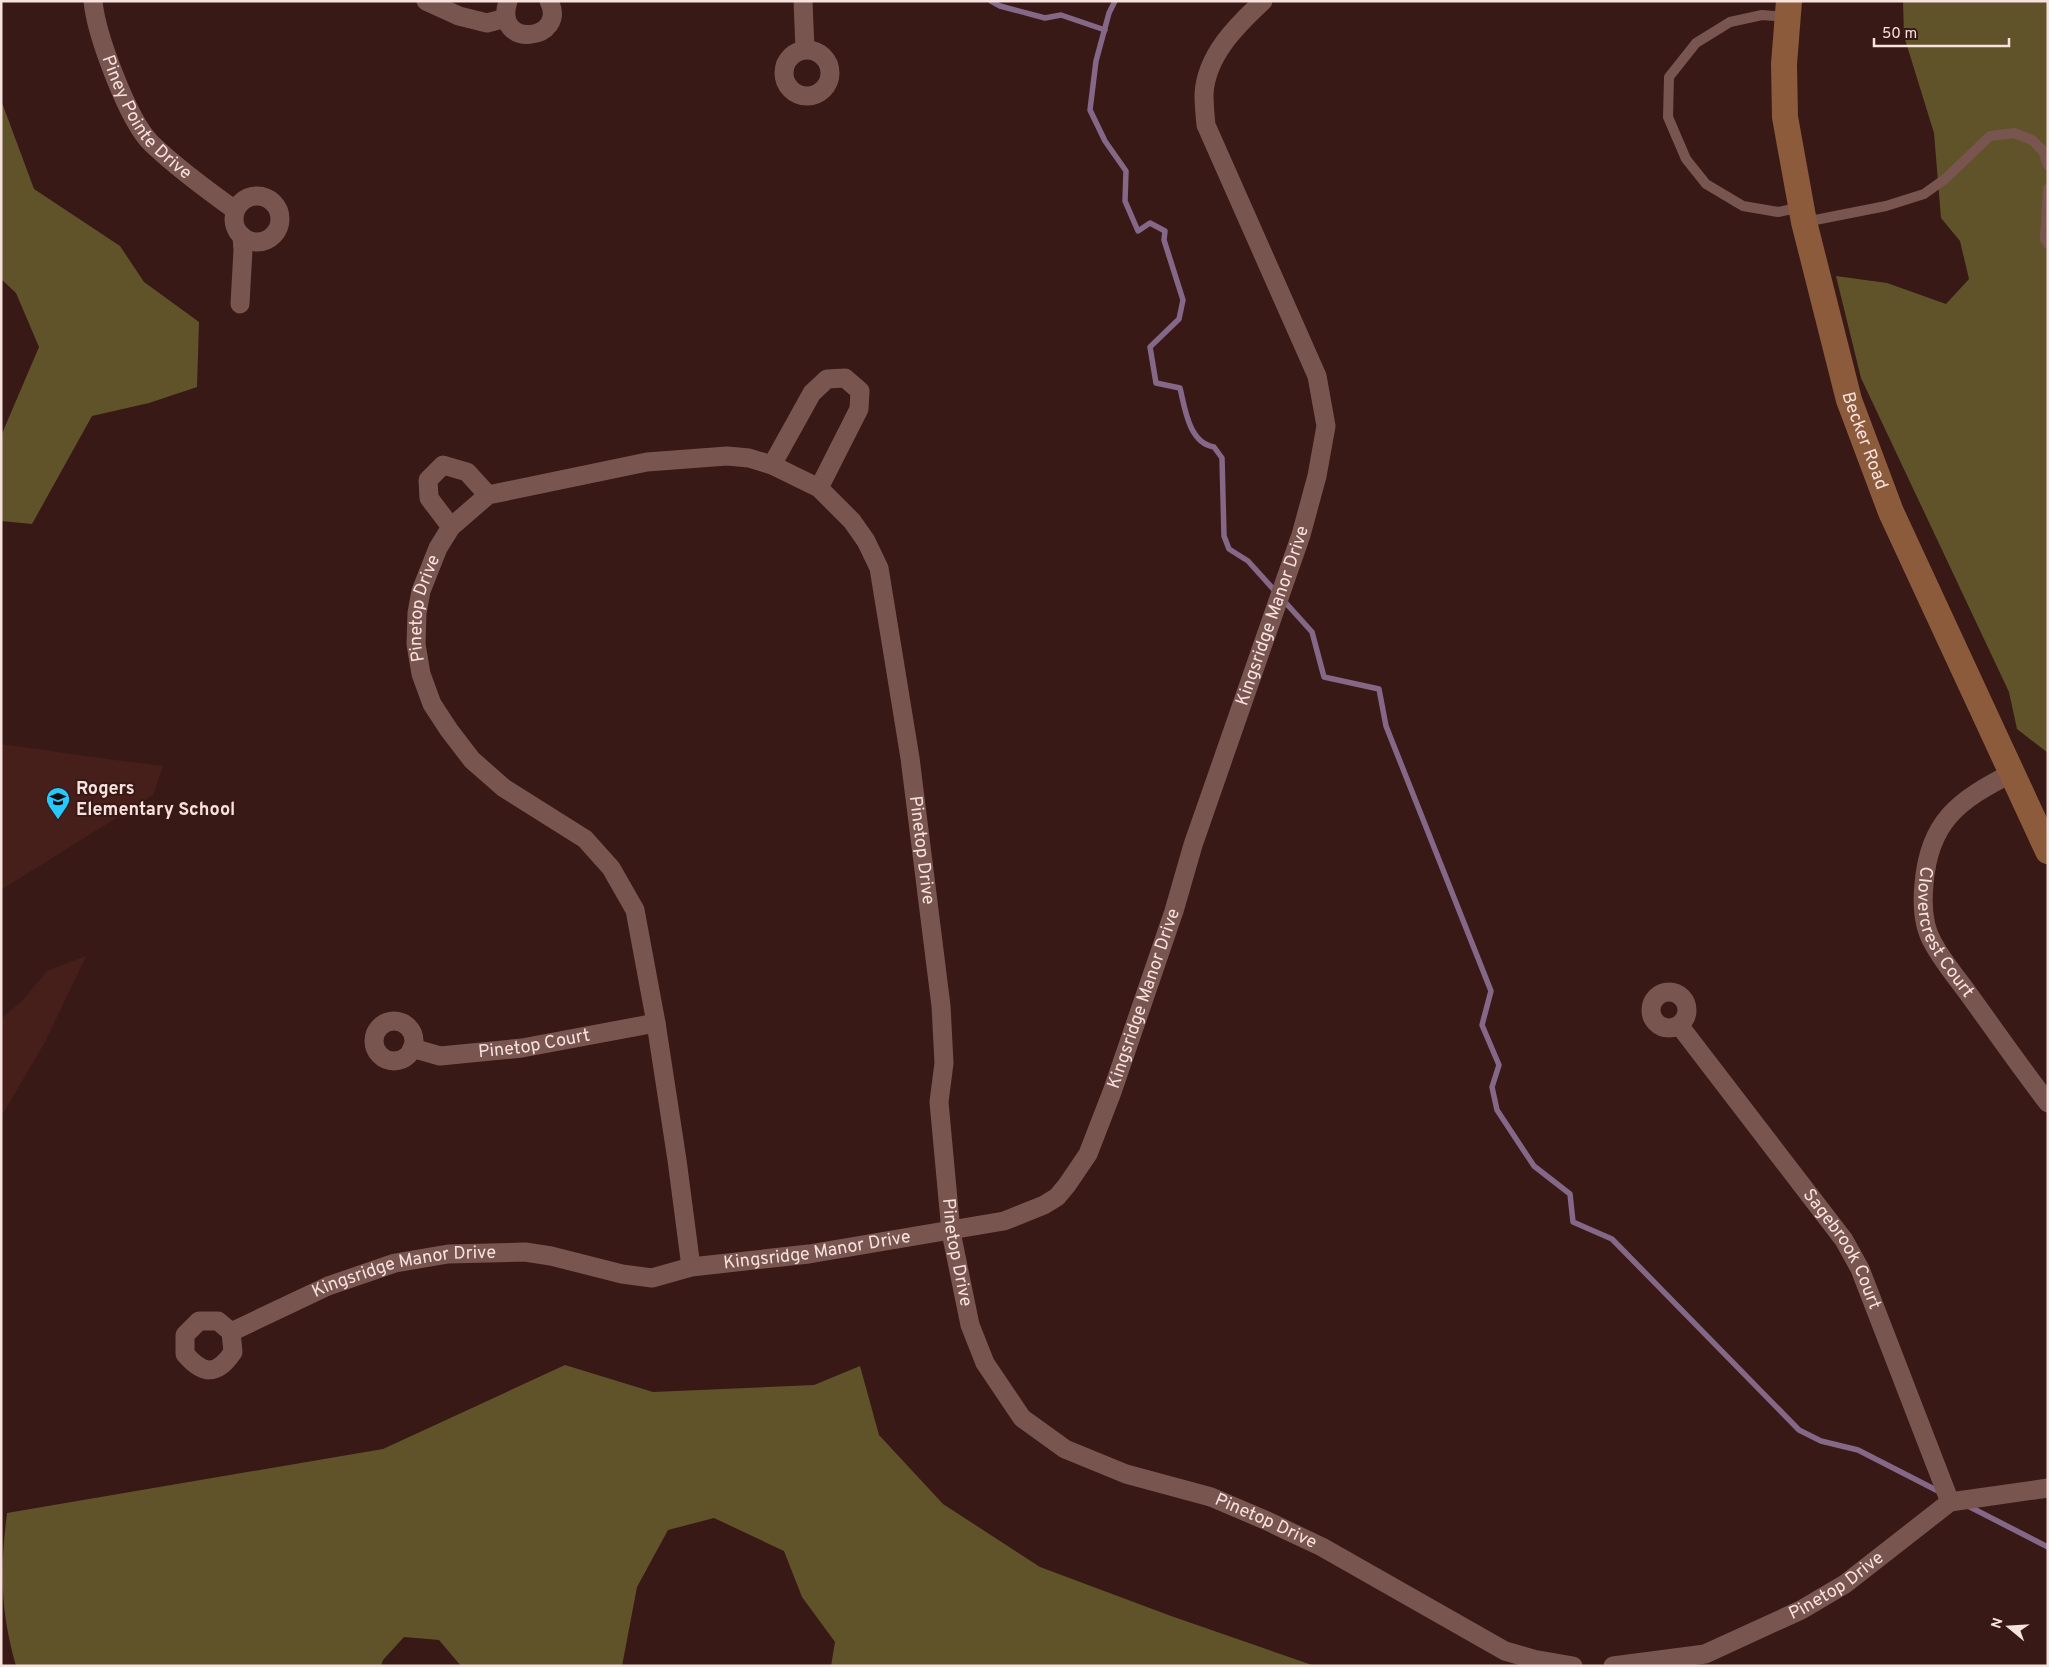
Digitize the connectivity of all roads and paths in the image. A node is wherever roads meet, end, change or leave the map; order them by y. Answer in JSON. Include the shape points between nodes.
{"nodes":[{"id":1,"x":93,"y":1,"type":"edge"},
{"id":2,"x":426,"y":1,"type":"edge"},
{"id":3,"x":549,"y":1,"type":"edge"},
{"id":4,"x":803,"y":1,"type":"edge"},
{"id":5,"x":1263,"y":1,"type":"edge"},
{"id":6,"x":1788,"y":9,"type":"edge"},
{"id":7,"x":507,"y":10,"type":"edge"},
{"id":8,"x":805,"y":49,"type":"dead end"},
{"id":9,"x":2048,"y":165,"type":"edge"},
{"id":10,"x":2048,"y":189,"type":"edge"},
{"id":11,"x":235,"y":210,"type":"junction"},
{"id":12,"x":1802,"y":214,"type":"junction"},
{"id":13,"x":242,"y":236,"type":"junction"},
{"id":14,"x":2048,"y":244,"type":"edge"},
{"id":15,"x":240,"y":304,"type":"dead end"},
{"id":16,"x":772,"y":465,"type":"junction"},
{"id":17,"x":819,"y":488,"type":"junction"},
{"id":18,"x":488,"y":495,"type":"junction"},
{"id":19,"x":450,"y":526,"type":"junction"},
{"id":20,"x":2012,"y":773,"type":"junction"},
{"id":21,"x":2048,"y":851,"type":"edge"},
{"id":22,"x":656,"y":1023,"type":"junction"},
{"id":23,"x":1679,"y":1025,"type":"dead end"},
{"id":24,"x":412,"y":1048,"type":"dead end"},
{"id":25,"x":2048,"y":1103,"type":"edge"},
{"id":26,"x":951,"y":1232,"type":"junction"},
{"id":27,"x":691,"y":1267,"type":"junction"},
{"id":28,"x":231,"y":1332,"type":"dead end"},
{"id":29,"x":2048,"y":1488,"type":"edge"},
{"id":30,"x":1951,"y":1501,"type":"junction"},
{"id":31,"x":1708,"y":1660,"type":"edge"},
{"id":32,"x":1573,"y":1666,"type":"edge"},
{"id":33,"x":1613,"y":1666,"type":"edge"}],
"edges":[{"from":1,"to":11,"type":"street","name":"Piney Pointe Drive","via":[[94,17],[108,60],[133,116],[150,143]]},
{"from":2,"to":7,"type":"street","via":[[459,16],[487,23]]},
{"from":3,"to":7,"type":"street","via":[[551,20],[542,32],[535,35],[513,30]]},
{"from":4,"to":8,"type":"street"},
{"from":5,"to":26,"type":"street","name":"Kingsridge Manor Drive","via":[[1241,21],[1214,57],[1204,92],[1206,126],[1317,376],[1326,426],[1315,485],[1174,911],[1088,1154],[1057,1197],[1044,1205],[1004,1221]]},
{"from":6,"to":12,"type":"street","name":"Becker Road","via":[[1785,116]]},
{"from":6,"to":12,"type":"lane","via":[[1730,22],[1696,43],[1670,77],[1668,117],[1686,158],[1706,184],[1744,206]]},
{"from":9,"to":12,"type":"lane","via":[[2043,151],[2032,140],[2014,133],[1990,136],[1945,179],[1924,194],[1886,206]]},
{"from":10,"to":14,"type":"lane","via":[[2045,239]]},
{"from":11,"to":13,"type":"street","via":[[234,223]]},
{"from":11,"to":13,"type":"street","via":[[241,201],[256,195],[270,199],[279,211],[279,226],[270,238],[256,242]]},
{"from":12,"to":20,"type":"street","name":"Becker Road","via":[[1849,400],[1865,446],[1891,512]]},
{"from":13,"to":15,"type":"street"},
{"from":16,"to":17,"type":"street","name":"Pinetop Drive"},
{"from":16,"to":17,"type":"street","via":[[812,392],[827,379],[845,378],[860,391],[859,409]]},
{"from":16,"to":18,"type":"street","name":"Pinetop Drive","via":[[727,456],[647,462]]},
{"from":17,"to":26,"type":"street","name":"Pinetop Drive","via":[[852,522],[866,542],[879,568],[887,611],[910,758],[942,1006],[944,1063],[939,1102]]},
{"from":18,"to":19,"type":"street","name":"Pinetop Drive"},
{"from":18,"to":19,"type":"street","via":[[467,472],[443,465],[428,480],[429,498]]},
{"from":19,"to":22,"type":"street","name":"Pinetop Drive","via":[[428,570],[416,613],[416,644],[421,674],[432,704],[472,760],[504,788],[585,839],[611,868],[635,910]]},
{"from":20,"to":21,"type":"street","name":"Becker Road"},
{"from":20,"to":25,"type":"street","name":"Clovercrest Court","via":[[1978,790],[1940,826],[1925,871],[1922,902],[1933,943]]},
{"from":22,"to":24,"type":"street","name":"Pinetop Court","via":[[522,1048],[440,1056]]},
{"from":22,"to":27,"type":"street","name":"Pinetop Drive"},
{"from":23,"to":30,"type":"street","name":"Sagebrook Court","via":[[1844,1240],[1860,1269]]},
{"from":26,"to":27,"type":"street","name":"Kingsridge Manor Drive","via":[[809,1254]]},
{"from":26,"to":32,"type":"street","name":"Pinetop Drive","via":[[970,1325],[985,1363],[1022,1418],[1066,1448],[1126,1474],[1211,1497],[1322,1547],[1505,1651]]},
{"from":27,"to":28,"type":"street","name":"Kingsridge Manor Drive","via":[[652,1278],[526,1252],[448,1254],[395,1263],[360,1274]]},
{"from":29,"to":30,"type":"street"},
{"from":30,"to":31,"type":"street","name":"Pinetop Drive","via":[[1845,1584]]},
{"from":31,"to":33,"type":"street","name":"Pinetop Drive"}]}
